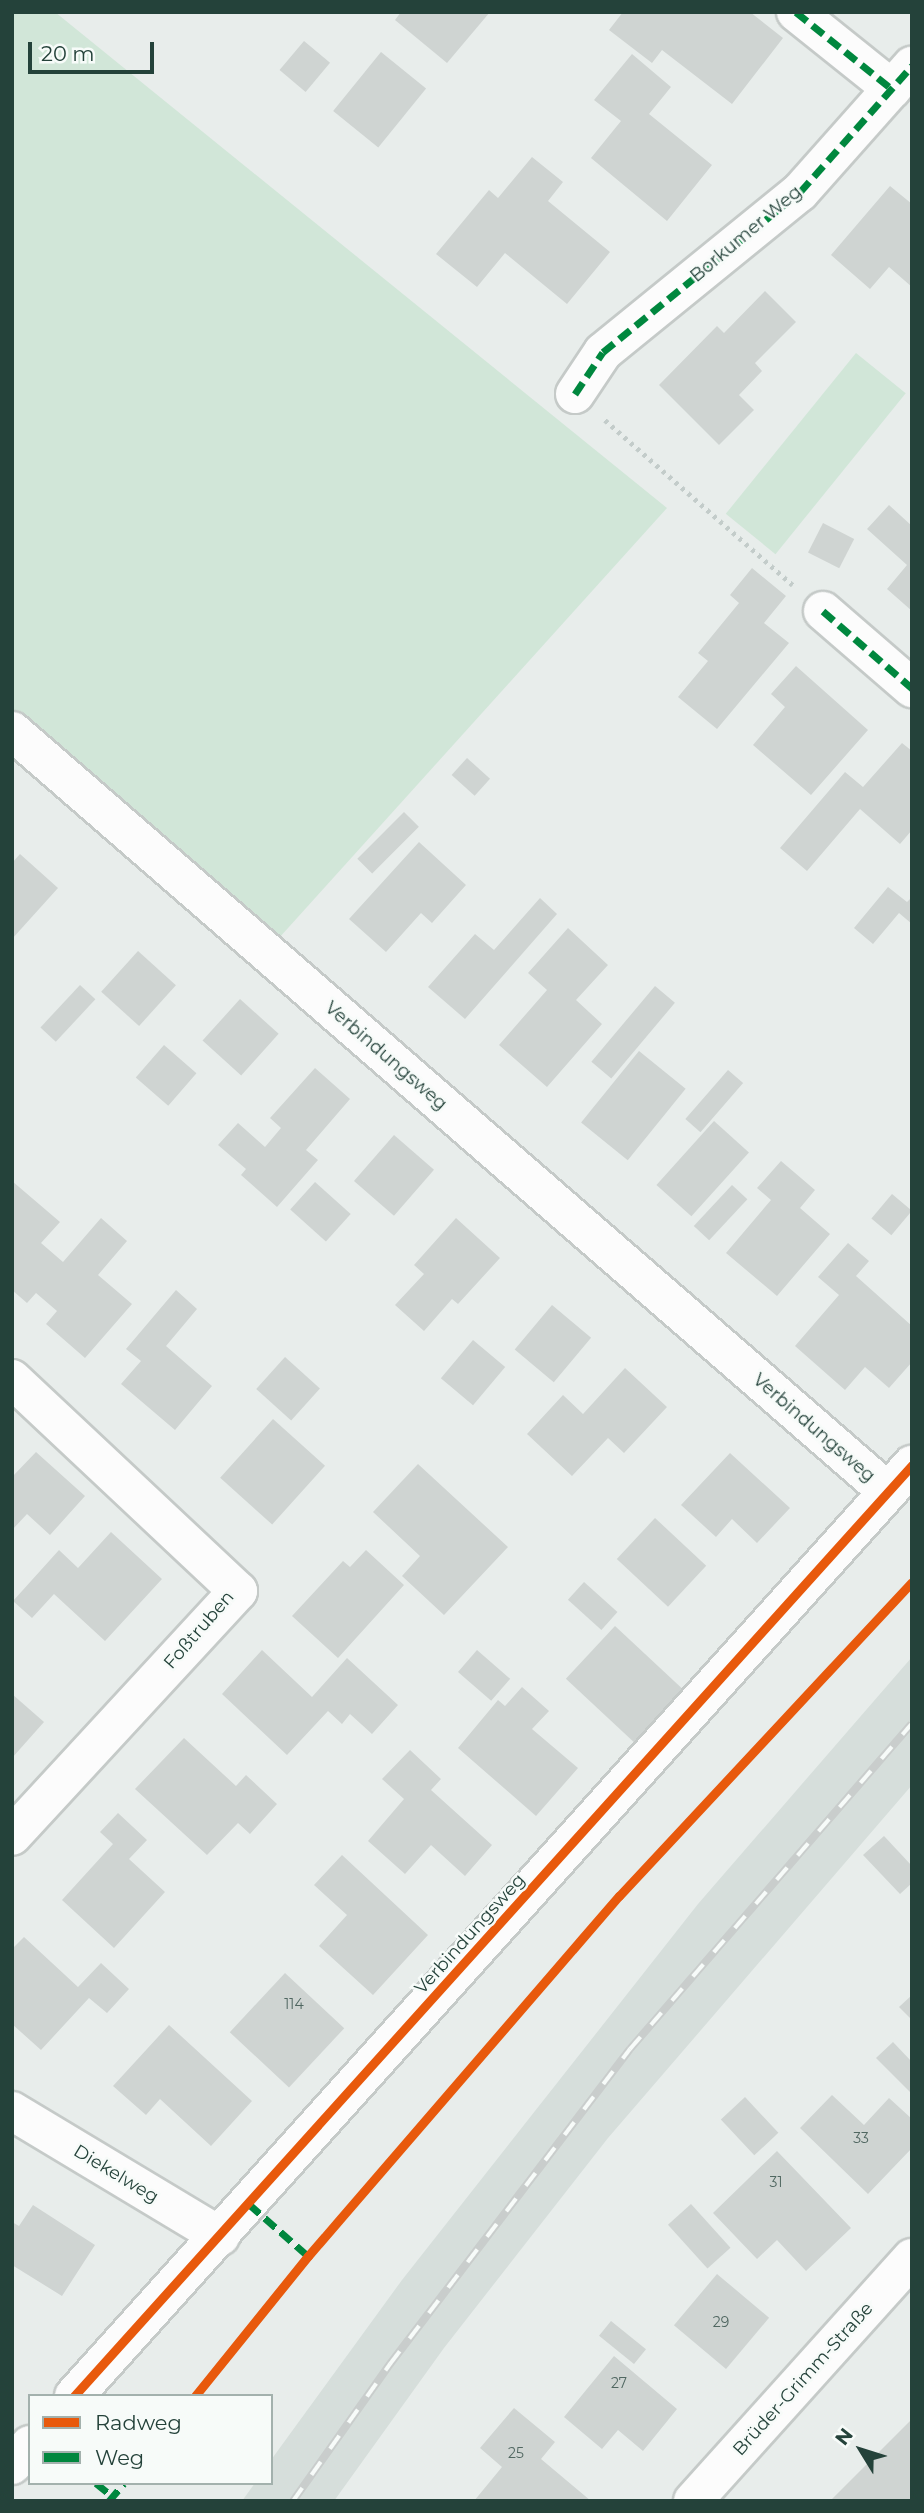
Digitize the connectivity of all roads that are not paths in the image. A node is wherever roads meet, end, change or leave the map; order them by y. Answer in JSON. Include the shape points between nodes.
{"nodes":[{"id":1,"x":796,"y":12,"type":"edge"},
{"id":2,"x":902,"y":77,"type":"edge"},
{"id":3,"x":575,"y":394,"type":"road end"},
{"id":4,"x":823,"y":611,"type":"road end"},
{"id":5,"x":912,"y":688,"type":"edge"},
{"id":6,"x":12,"y":731,"type":"edge"},
{"id":7,"x":12,"y":1378,"type":"edge"},
{"id":8,"x":900,"y":1478,"type":"edge"},
{"id":9,"x":12,"y":1836,"type":"edge"},
{"id":10,"x":12,"y":2111,"type":"edge"},
{"id":11,"x":220,"y":2236,"type":"junction"},
{"id":12,"x":912,"y":2258,"type":"edge"},
{"id":13,"x":76,"y":2394,"type":"edge"},
{"id":14,"x":28,"y":2447,"type":"edge"},
{"id":15,"x":12,"y":2465,"type":"edge"},
{"id":16,"x":693,"y":2501,"type":"edge"}],
"edges":[{"from":1,"to":2,"type":"street"},
{"from":2,"to":3,"type":"street","name":"Borkumer Weg","via":[[800,191],[603,352]]},
{"from":4,"to":5,"type":"street"},
{"from":6,"to":8,"type":"street","name":"Verbindungsweg"},
{"from":7,"to":9,"type":"street","name":"Foßtruben","via":[[238,1591]]},
{"from":8,"to":11,"type":"street","name":"Verbindungsweg"},
{"from":10,"to":11,"type":"street","name":"Diekelweg"},
{"from":11,"to":13,"type":"street","name":"Verbindungsweg"},
{"from":12,"to":16,"type":"street","name":"Brüder-Grimm-Straße"},
{"from":14,"to":15,"type":"street"}]}
